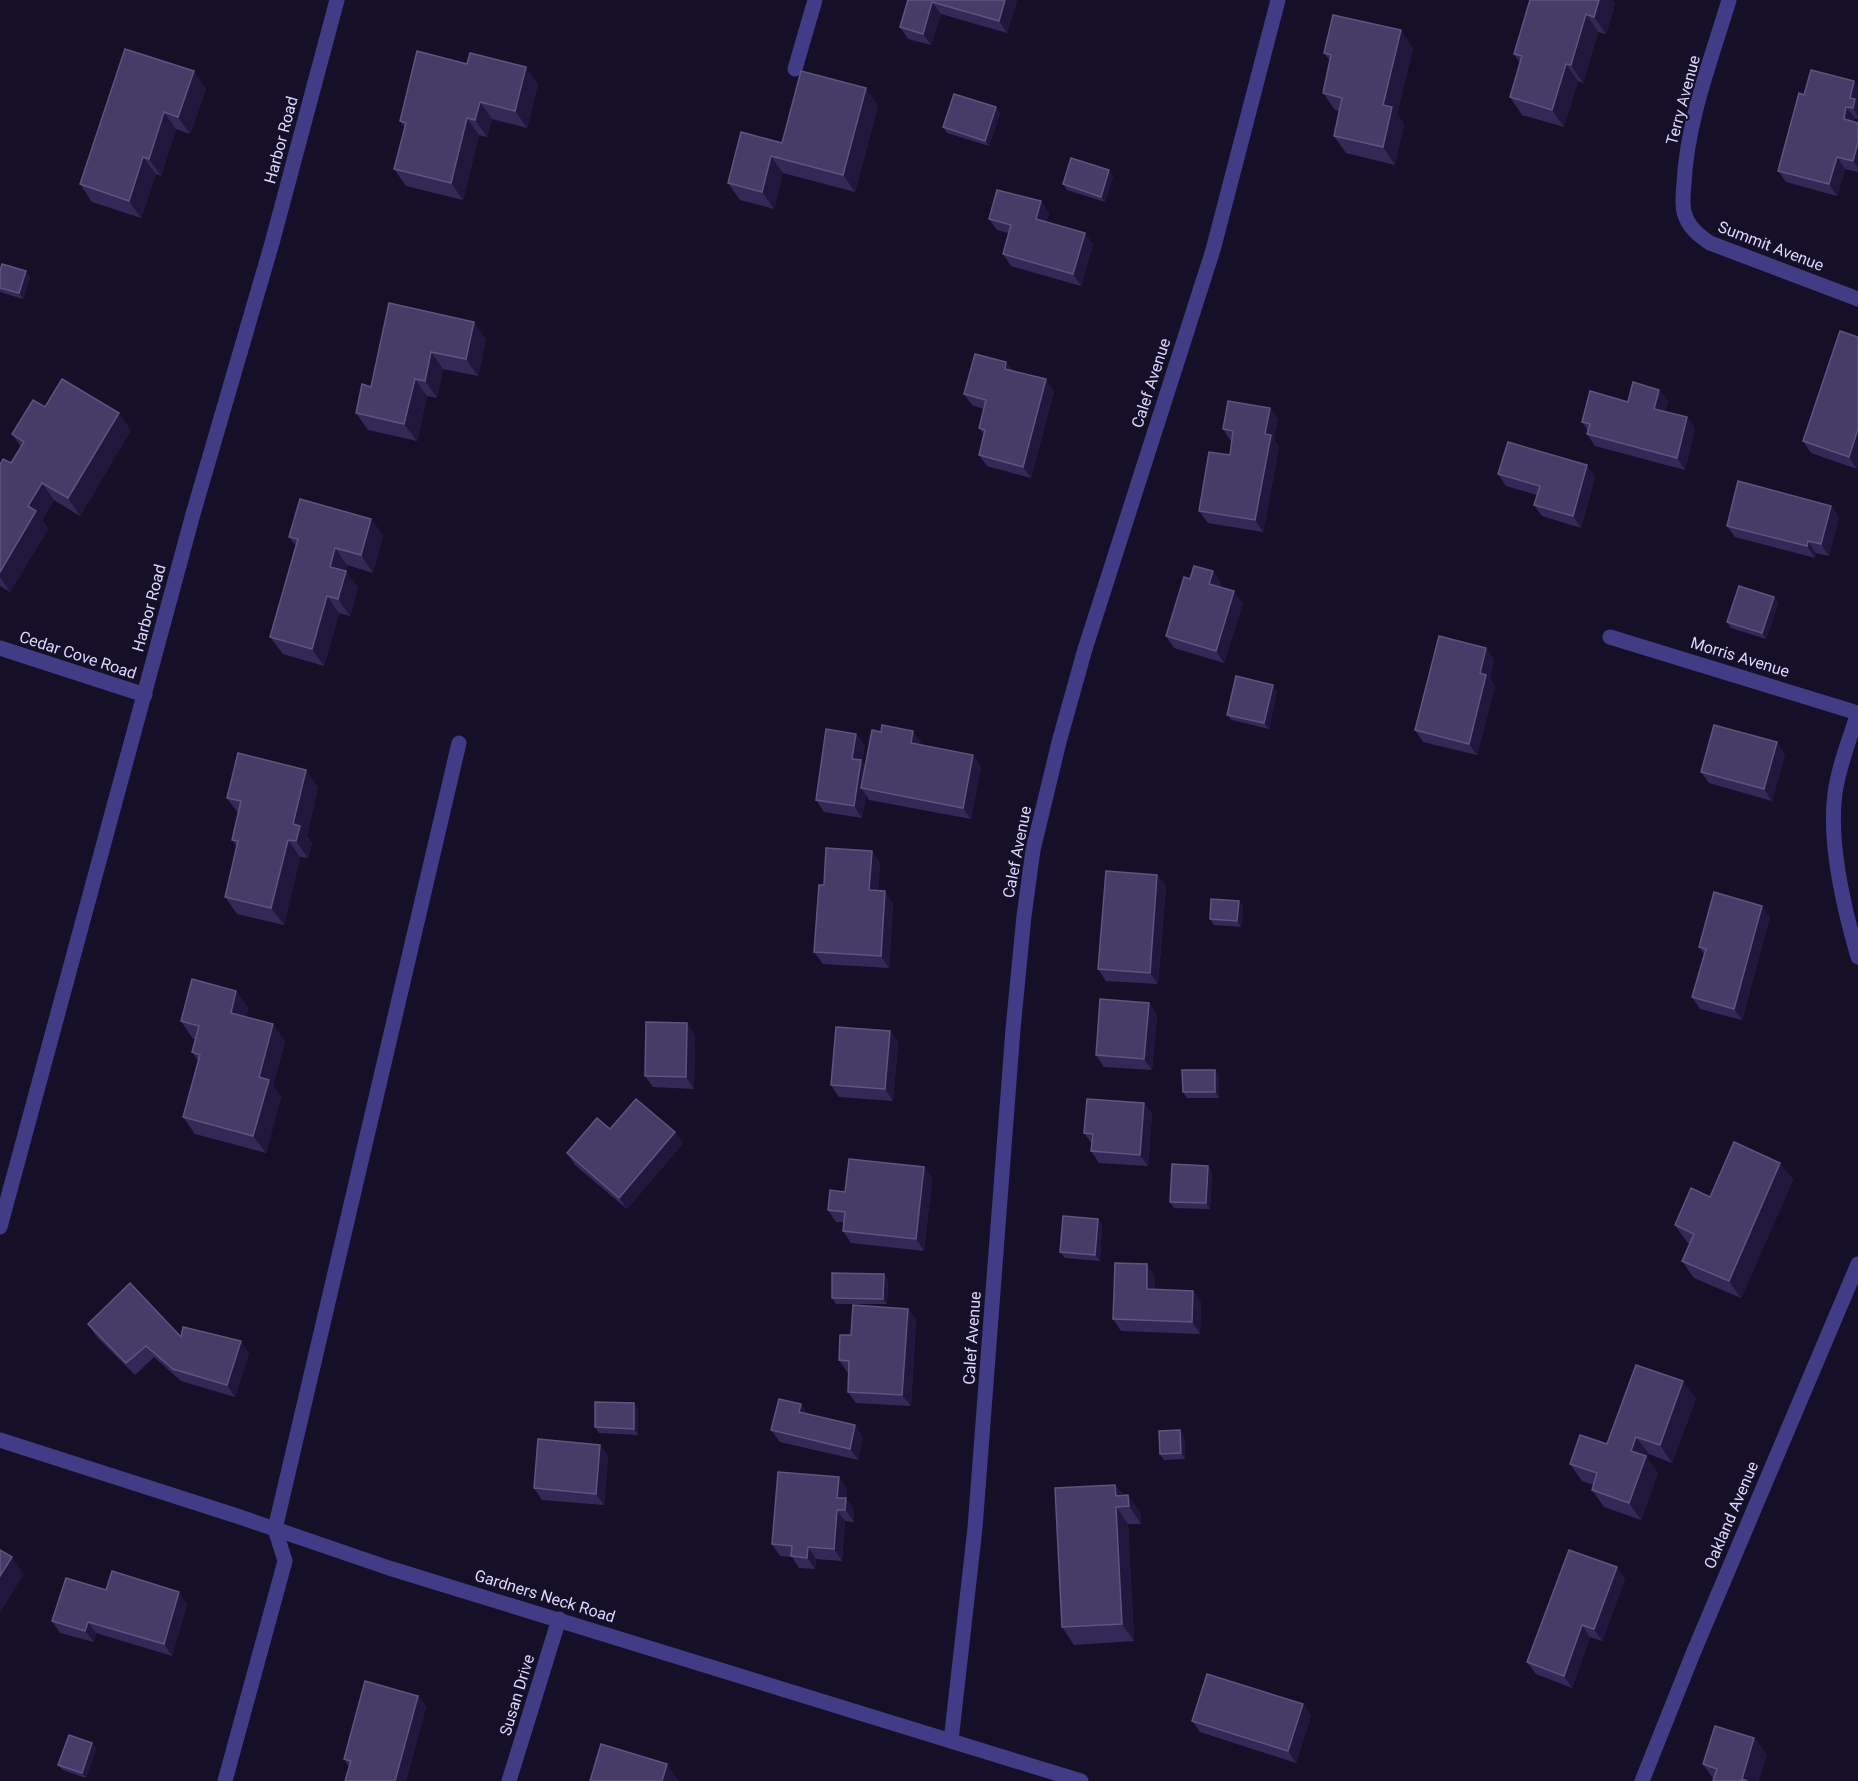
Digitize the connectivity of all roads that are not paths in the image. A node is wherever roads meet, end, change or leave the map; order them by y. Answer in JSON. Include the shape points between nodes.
{"nodes":[{"id":1,"x":337,"y":0,"type":"edge"},
{"id":2,"x":815,"y":0,"type":"edge"},
{"id":3,"x":1278,"y":0,"type":"edge"},
{"id":4,"x":1729,"y":0,"type":"edge"},
{"id":5,"x":795,"y":69,"type":"dead end"},
{"id":6,"x":1684,"y":211,"type":"joint"},
{"id":7,"x":1858,"y":299,"type":"edge"},
{"id":8,"x":1611,"y":637,"type":"dead end"},
{"id":9,"x":0,"y":648,"type":"edge"},
{"id":10,"x":145,"y":695,"type":"junction"},
{"id":11,"x":1858,"y":713,"type":"edge"},
{"id":12,"x":459,"y":743,"type":"dead end"},
{"id":13,"x":1858,"y":957,"type":"edge"},
{"id":14,"x":0,"y":1227,"type":"edge"},
{"id":15,"x":1858,"y":1264,"type":"edge"},
{"id":16,"x":0,"y":1440,"type":"edge"},
{"id":17,"x":275,"y":1529,"type":"junction"},
{"id":18,"x":560,"y":1619,"type":"junction"},
{"id":19,"x":951,"y":1742,"type":"junction"},
{"id":20,"x":225,"y":1781,"type":"edge"},
{"id":21,"x":508,"y":1781,"type":"edge"},
{"id":22,"x":1081,"y":1781,"type":"edge"},
{"id":23,"x":1642,"y":1781,"type":"edge"}],
"edges":[{"from":1,"to":10,"type":"street","name":"Harbor Road","via":[[273,243],[193,514]]},
{"from":2,"to":5,"type":"street"},
{"from":3,"to":19,"type":"street","name":"Calef Avenue","via":[[1213,250],[1085,649],[1033,850],[1013,1029],[975,1527]]},
{"from":4,"to":6,"type":"street","name":"Terry Avenue","via":[[1691,127],[1684,171]]},
{"from":6,"to":7,"type":"street","name":"Summit Avenue","via":[[1697,234],[1710,243]]},
{"from":8,"to":11,"type":"street","name":"Morris Avenue"},
{"from":9,"to":10,"type":"street","name":"Cedar Cove Road"},
{"from":10,"to":14,"type":"street","name":"Harbor Road"},
{"from":11,"to":13,"type":"street","via":[[1835,794],[1834,825],[1844,909]]},
{"from":12,"to":17,"type":"street"},
{"from":15,"to":23,"type":"street","name":"Oakland Avenue"},
{"from":16,"to":17,"type":"street","name":"Gardners Neck Road"},
{"from":17,"to":18,"type":"street","name":"Gardners Neck Road"},
{"from":17,"to":20,"type":"street","via":[[285,1561]]},
{"from":18,"to":19,"type":"street","name":"Gardners Neck Road"},
{"from":18,"to":21,"type":"street","name":"Susan Drive"},
{"from":19,"to":22,"type":"street","name":"Gardners Neck Road"}]}
